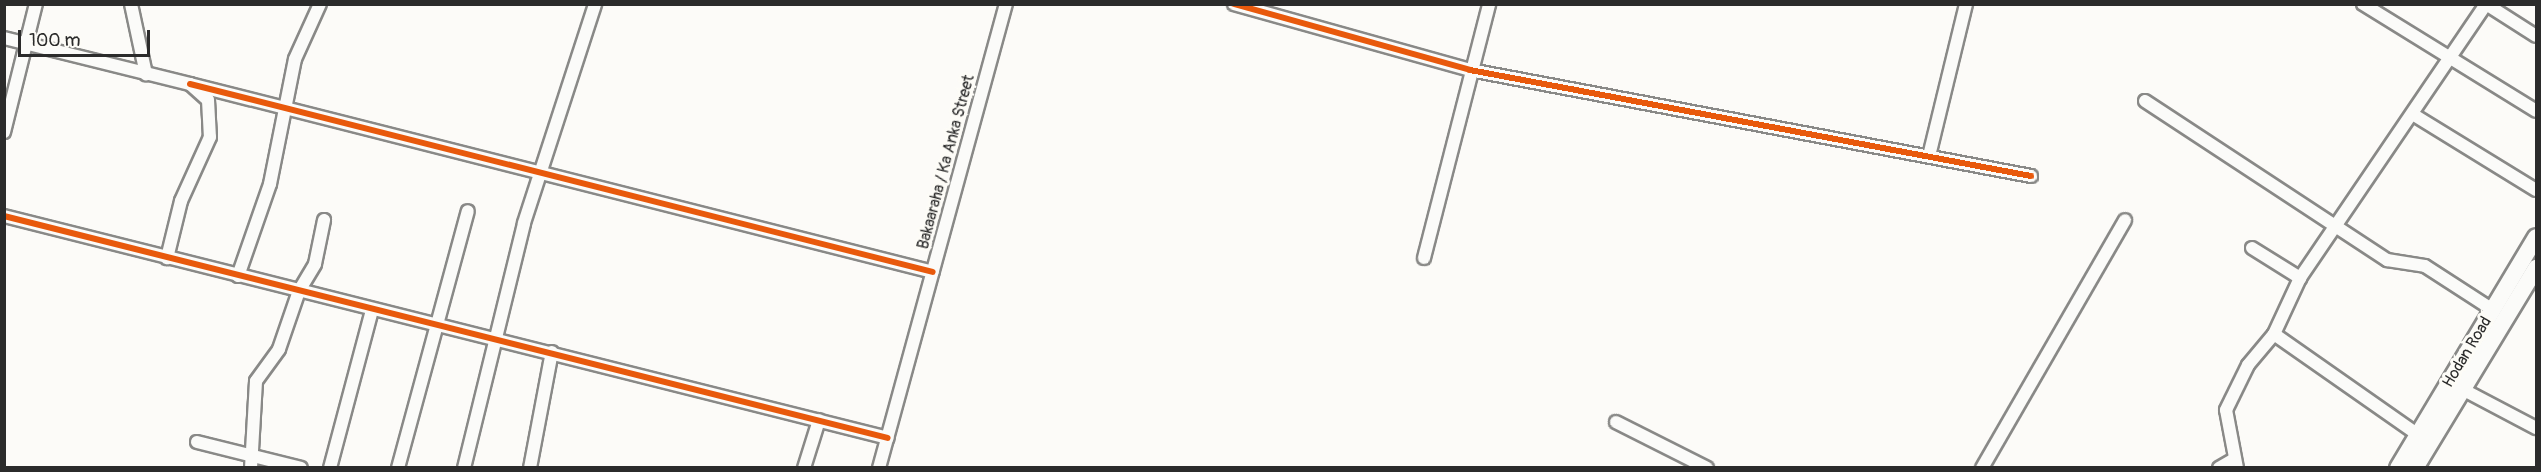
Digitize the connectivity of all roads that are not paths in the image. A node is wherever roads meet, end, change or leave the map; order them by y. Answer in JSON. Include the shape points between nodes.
{"nodes":[{"id":1,"x":36,"y":4,"type":"edge"},
{"id":2,"x":131,"y":4,"type":"edge"},
{"id":3,"x":320,"y":4,"type":"edge"},
{"id":4,"x":595,"y":4,"type":"edge"},
{"id":5,"x":1006,"y":4,"type":"edge"},
{"id":6,"x":1234,"y":4,"type":"edge"},
{"id":7,"x":1489,"y":4,"type":"edge"},
{"id":8,"x":1966,"y":4,"type":"edge"},
{"id":9,"x":2363,"y":4,"type":"edge"},
{"id":10,"x":2486,"y":4,"type":"edge"},
{"id":11,"x":2536,"y":36,"type":"edge"},
{"id":12,"x":4,"y":38,"type":"edge"},
{"id":13,"x":25,"y":46,"type":"junction"},
{"id":14,"x":2450,"y":58,"type":"junction"},
{"id":15,"x":1470,"y":70,"type":"junction"},
{"id":16,"x":146,"y":74,"type":"junction"},
{"id":17,"x":190,"y":84,"type":"junction"},
{"id":18,"x":2145,"y":101,"type":"dead end"},
{"id":19,"x":287,"y":108,"type":"junction"},
{"id":20,"x":2536,"y":111,"type":"edge"},
{"id":21,"x":2414,"y":115,"type":"junction"},
{"id":22,"x":4,"y":132,"type":"edge"},
{"id":23,"x":1929,"y":156,"type":"junction"},
{"id":24,"x":542,"y":171,"type":"junction"},
{"id":25,"x":2031,"y":176,"type":"dead end"},
{"id":26,"x":2536,"y":190,"type":"edge"},
{"id":27,"x":468,"y":211,"type":"dead end"},
{"id":28,"x":4,"y":216,"type":"edge"},
{"id":29,"x":324,"y":220,"type":"dead end"},
{"id":30,"x":2125,"y":220,"type":"dead end"},
{"id":31,"x":2336,"y":228,"type":"junction"},
{"id":32,"x":2536,"y":237,"type":"edge"},
{"id":33,"x":2252,"y":248,"type":"dead end"},
{"id":34,"x":167,"y":258,"type":"junction"},
{"id":35,"x":1424,"y":258,"type":"dead end"},
{"id":36,"x":2536,"y":268,"type":"edge"},
{"id":37,"x":933,"y":272,"type":"junction"},
{"id":38,"x":238,"y":276,"type":"junction"},
{"id":39,"x":2300,"y":278,"type":"junction"},
{"id":40,"x":299,"y":291,"type":"junction"},
{"id":41,"x":372,"y":310,"type":"junction"},
{"id":42,"x":2493,"y":310,"type":"junction"},
{"id":43,"x":437,"y":325,"type":"junction"},
{"id":44,"x":2274,"y":334,"type":"junction"},
{"id":45,"x":497,"y":339,"type":"junction"},
{"id":46,"x":552,"y":352,"type":"junction"},
{"id":47,"x":2462,"y":389,"type":"junction"},
{"id":48,"x":819,"y":420,"type":"junction"},
{"id":49,"x":1616,"y":422,"type":"dead end"},
{"id":50,"x":2536,"y":428,"type":"edge"},
{"id":51,"x":2418,"y":435,"type":"junction"},
{"id":52,"x":888,"y":438,"type":"junction"},
{"id":53,"x":197,"y":442,"type":"dead end"},
{"id":54,"x":254,"y":454,"type":"junction"},
{"id":55,"x":2235,"y":464,"type":"edge"},
{"id":56,"x":251,"y":468,"type":"edge"},
{"id":57,"x":301,"y":468,"type":"edge"},
{"id":58,"x":330,"y":468,"type":"edge"},
{"id":59,"x":398,"y":468,"type":"edge"},
{"id":60,"x":464,"y":468,"type":"edge"},
{"id":61,"x":530,"y":468,"type":"edge"},
{"id":62,"x":804,"y":468,"type":"edge"},
{"id":63,"x":879,"y":468,"type":"edge"},
{"id":64,"x":1707,"y":468,"type":"edge"},
{"id":65,"x":1982,"y":468,"type":"edge"},
{"id":66,"x":2218,"y":468,"type":"edge"},
{"id":67,"x":2398,"y":468,"type":"edge"},
{"id":68,"x":2415,"y":468,"type":"edge"}],
"edges":[{"from":1,"to":13,"type":"street"},
{"from":2,"to":16,"type":"street"},
{"from":3,"to":19,"type":"street","via":[[295,59]]},
{"from":4,"to":24,"type":"street"},
{"from":5,"to":37,"type":"street","name":"Bakaaraha / Ka Anka Street"},
{"from":6,"to":15,"type":"street"},
{"from":7,"to":15,"type":"street"},
{"from":8,"to":23,"type":"street"},
{"from":9,"to":14,"type":"street"},
{"from":10,"to":11,"type":"street"},
{"from":10,"to":14,"type":"street"},
{"from":12,"to":13,"type":"street"},
{"from":13,"to":16,"type":"street"},
{"from":13,"to":22,"type":"street"},
{"from":14,"to":20,"type":"street"},
{"from":14,"to":21,"type":"street"},
{"from":15,"to":23,"type":"street"},
{"from":15,"to":35,"type":"street"},
{"from":16,"to":17,"type":"street"},
{"from":17,"to":19,"type":"street"},
{"from":17,"to":34,"type":"street","via":[[208,100],[210,137],[181,201]]},
{"from":18,"to":31,"type":"street"},
{"from":19,"to":24,"type":"street"},
{"from":19,"to":38,"type":"street","via":[[265,201]]},
{"from":21,"to":26,"type":"street"},
{"from":21,"to":31,"type":"street"},
{"from":23,"to":25,"type":"street"},
{"from":24,"to":37,"type":"street"},
{"from":24,"to":45,"type":"street"},
{"from":27,"to":43,"type":"street"},
{"from":28,"to":34,"type":"street"},
{"from":29,"to":40,"type":"street","via":[[315,264]]},
{"from":30,"to":65,"type":"street"},
{"from":31,"to":39,"type":"street"},
{"from":31,"to":42,"type":"street","via":[[2387,260],[2425,266]]},
{"from":32,"to":42,"type":"main road","name":"Hodan Road"},
{"from":33,"to":39,"type":"street"},
{"from":34,"to":38,"type":"street"},
{"from":36,"to":47,"type":"main road","name":"Hodan Road"},
{"from":37,"to":52,"type":"street","name":"Bakaaraha / Ka Anka Street"},
{"from":38,"to":40,"type":"street"},
{"from":39,"to":44,"type":"street"},
{"from":40,"to":41,"type":"street"},
{"from":40,"to":54,"type":"street","via":[[279,349],[256,381]]},
{"from":41,"to":43,"type":"street"},
{"from":41,"to":58,"type":"street"},
{"from":42,"to":51,"type":"main road","name":"Hodan Road"},
{"from":43,"to":45,"type":"street"},
{"from":43,"to":59,"type":"street"},
{"from":44,"to":51,"type":"street"},
{"from":44,"to":55,"type":"street","via":[[2248,365],[2226,410]]},
{"from":45,"to":46,"type":"street"},
{"from":45,"to":60,"type":"street"},
{"from":46,"to":48,"type":"street"},
{"from":46,"to":61,"type":"street"},
{"from":47,"to":50,"type":"street"},
{"from":47,"to":68,"type":"main road","name":"Hodan Road"},
{"from":48,"to":52,"type":"street"},
{"from":48,"to":62,"type":"street"},
{"from":49,"to":64,"type":"street"},
{"from":51,"to":67,"type":"main road","name":"Hodan Road"},
{"from":52,"to":63,"type":"street","name":"Bakaaraha / Ka Anka Street"},
{"from":53,"to":54,"type":"street"},
{"from":54,"to":56,"type":"street"},
{"from":54,"to":57,"type":"street"},
{"from":55,"to":66,"type":"street"}]}
